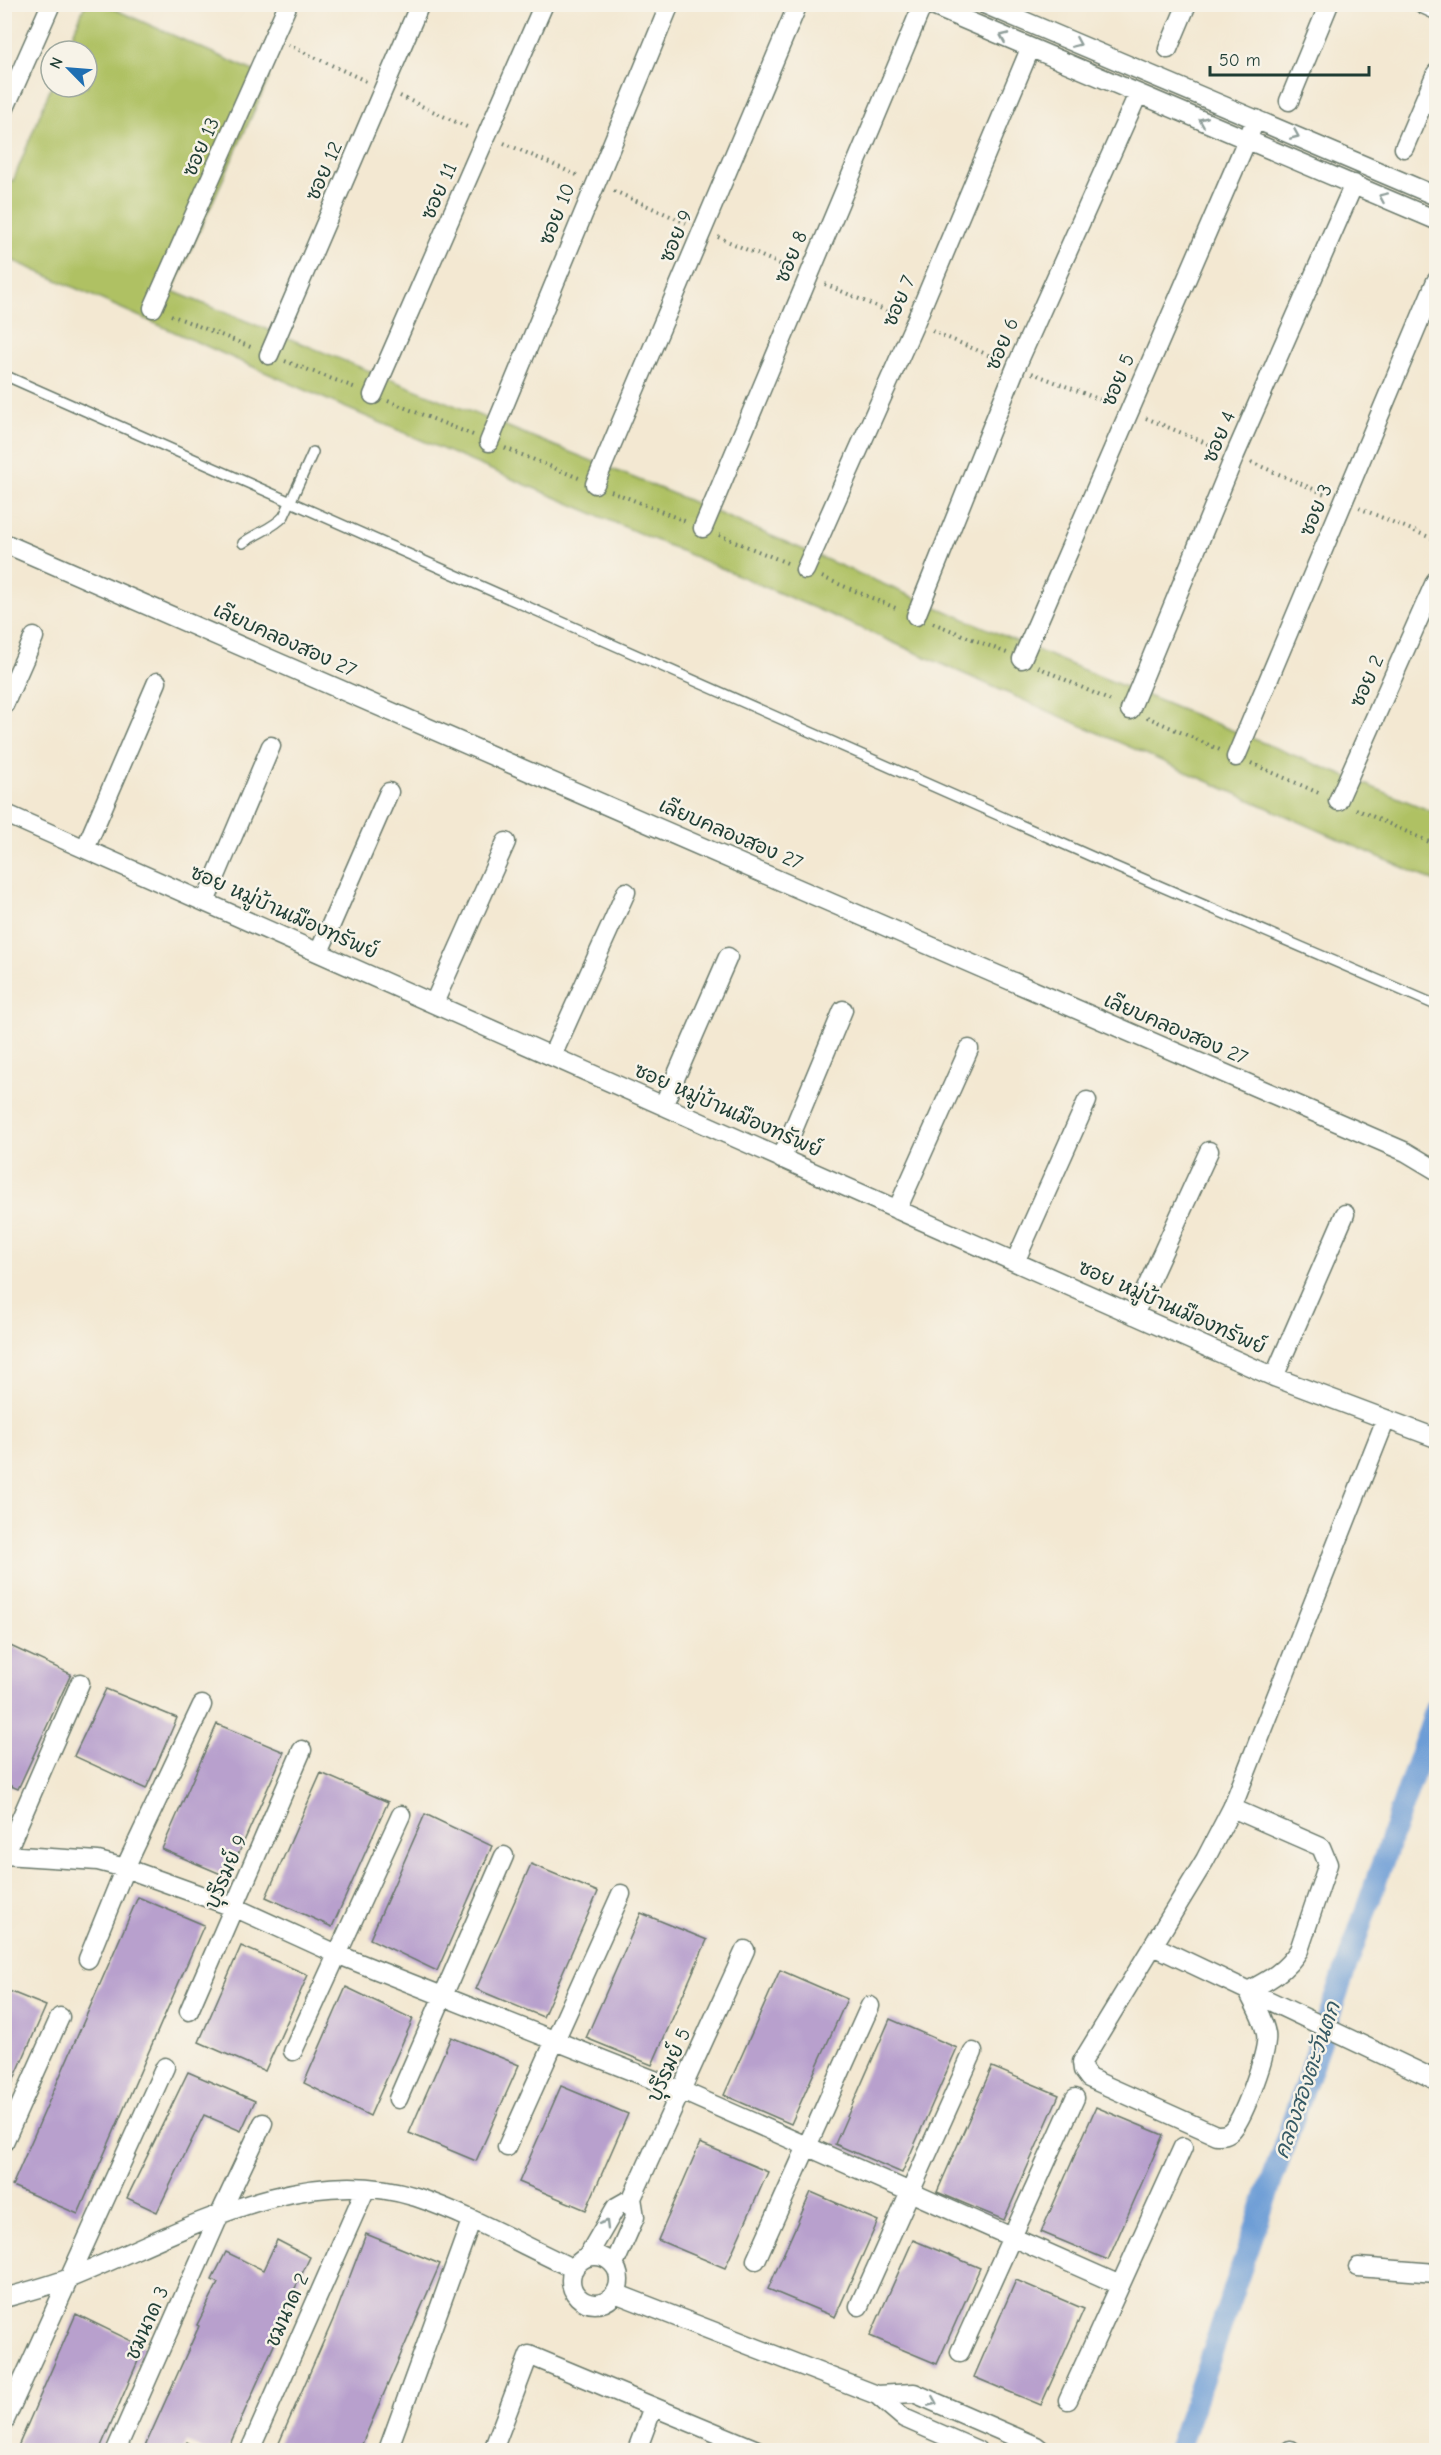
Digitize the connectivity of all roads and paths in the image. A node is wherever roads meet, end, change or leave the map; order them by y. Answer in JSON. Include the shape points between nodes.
{"nodes":[{"id":1,"x":51,"y":4,"type":"edge"},
{"id":2,"x":288,"y":4,"type":"edge"},
{"id":3,"x":420,"y":4,"type":"edge"},
{"id":4,"x":544,"y":4,"type":"edge"},
{"id":5,"x":670,"y":4,"type":"edge"},
{"id":6,"x":798,"y":4,"type":"edge"},
{"id":7,"x":923,"y":4,"type":"edge"},
{"id":8,"x":928,"y":4,"type":"edge"},
{"id":9,"x":984,"y":4,"type":"edge"},
{"id":10,"x":1187,"y":4,"type":"edge"},
{"id":11,"x":1329,"y":4,"type":"edge"},
{"id":12,"x":1423,"y":4,"type":"edge"},
{"id":13,"x":1437,"y":10,"type":"edge"},
{"id":14,"x":274,"y":39,"type":"junction"},
{"id":15,"x":1030,"y":48,"type":"junction"},
{"id":16,"x":1168,"y":49,"type":"dead end"},
{"id":17,"x":1437,"y":73,"type":"edge"},
{"id":18,"x":385,"y":89,"type":"junction"},
{"id":19,"x":1138,"y":94,"type":"junction"},
{"id":20,"x":1290,"y":101,"type":"dead end"},
{"id":21,"x":4,"y":110,"type":"edge"},
{"id":22,"x":1256,"y":119,"type":"junction"},
{"id":23,"x":488,"y":136,"type":"junction"},
{"id":24,"x":1246,"y":139,"type":"junction"},
{"id":25,"x":1404,"y":148,"type":"dead end"},
{"id":26,"x":594,"y":183,"type":"junction"},
{"id":27,"x":1354,"y":184,"type":"junction"},
{"id":28,"x":1437,"y":196,"type":"edge"},
{"id":29,"x":1437,"y":220,"type":"edge"},
{"id":30,"x":702,"y":231,"type":"junction"},
{"id":31,"x":808,"y":277,"type":"junction"},
{"id":32,"x":1437,"y":281,"type":"edge"},
{"id":33,"x":153,"y":308,"type":"dead end"},
{"id":34,"x":915,"y":323,"type":"junction"},
{"id":35,"x":269,"y":355,"type":"dead end"},
{"id":36,"x":1017,"y":367,"type":"junction"},
{"id":37,"x":4,"y":375,"type":"edge"},
{"id":38,"x":373,"y":395,"type":"dead end"},
{"id":39,"x":1129,"y":411,"type":"junction"},
{"id":40,"x":489,"y":442,"type":"dead end"},
{"id":41,"x":313,"y":452,"type":"dead end"},
{"id":42,"x":1235,"y":455,"type":"junction"},
{"id":43,"x":595,"y":484,"type":"dead end"},
{"id":44,"x":291,"y":501,"type":"junction"},
{"id":45,"x":1344,"y":502,"type":"junction"},
{"id":46,"x":703,"y":528,"type":"dead end"},
{"id":47,"x":1437,"y":540,"type":"edge"},
{"id":48,"x":4,"y":543,"type":"edge"},
{"id":49,"x":243,"y":543,"type":"dead end"},
{"id":50,"x":805,"y":570,"type":"dead end"},
{"id":51,"x":1437,"y":580,"type":"edge"},
{"id":52,"x":916,"y":616,"type":"dead end"},
{"id":53,"x":34,"y":637,"type":"dead end"},
{"id":54,"x":1022,"y":659,"type":"dead end"},
{"id":55,"x":157,"y":682,"type":"dead end"},
{"id":56,"x":4,"y":705,"type":"edge"},
{"id":57,"x":1130,"y":710,"type":"dead end"},
{"id":58,"x":271,"y":746,"type":"dead end"},
{"id":59,"x":1236,"y":757,"type":"dead end"},
{"id":60,"x":389,"y":792,"type":"dead end"},
{"id":61,"x":1338,"y":801,"type":"dead end"},
{"id":62,"x":4,"y":813,"type":"edge"},
{"id":63,"x":506,"y":842,"type":"dead end"},
{"id":64,"x":85,"y":849,"type":"junction"},
{"id":65,"x":626,"y":892,"type":"dead end"},
{"id":66,"x":205,"y":902,"type":"junction"},
{"id":67,"x":319,"y":952,"type":"junction"},
{"id":68,"x":728,"y":957,"type":"dead end"},
{"id":69,"x":434,"y":1003,"type":"junction"},
{"id":70,"x":1437,"y":1005,"type":"edge"},
{"id":71,"x":843,"y":1010,"type":"dead end"},
{"id":72,"x":969,"y":1049,"type":"dead end"},
{"id":73,"x":552,"y":1056,"type":"junction"},
{"id":74,"x":1087,"y":1101,"type":"dead end"},
{"id":75,"x":663,"y":1106,"type":"junction"},
{"id":76,"x":1209,"y":1151,"type":"dead end"},
{"id":77,"x":781,"y":1159,"type":"junction"},
{"id":78,"x":1437,"y":1170,"type":"edge"},
{"id":79,"x":897,"y":1210,"type":"junction"},
{"id":80,"x":1345,"y":1214,"type":"dead end"},
{"id":81,"x":1015,"y":1262,"type":"junction"},
{"id":82,"x":1134,"y":1315,"type":"junction"},
{"id":83,"x":1274,"y":1377,"type":"junction"},
{"id":84,"x":1386,"y":1419,"type":"junction"},
{"id":85,"x":1437,"y":1438,"type":"edge"},
{"id":86,"x":80,"y":1683,"type":"dead end"},
{"id":87,"x":202,"y":1705,"type":"dead end"},
{"id":88,"x":302,"y":1750,"type":"dead end"},
{"id":89,"x":1232,"y":1808,"type":"junction"},
{"id":90,"x":401,"y":1815,"type":"dead end"},
{"id":91,"x":5,"y":1855,"type":"edge"},
{"id":92,"x":504,"y":1856,"type":"dead end"},
{"id":93,"x":125,"y":1868,"type":"junction"},
{"id":94,"x":621,"y":1894,"type":"dead end"},
{"id":95,"x":236,"y":1908,"type":"junction"},
{"id":96,"x":1154,"y":1946,"type":"junction"},
{"id":97,"x":745,"y":1950,"type":"dead end"},
{"id":98,"x":339,"y":1955,"type":"junction"},
{"id":99,"x":88,"y":1959,"type":"dead end"},
{"id":100,"x":1256,"y":1995,"type":"junction"},
{"id":101,"x":444,"y":1998,"type":"junction"},
{"id":102,"x":870,"y":2006,"type":"dead end"},
{"id":103,"x":189,"y":2011,"type":"dead end"},
{"id":104,"x":60,"y":2017,"type":"dead end"},
{"id":105,"x":555,"y":2039,"type":"junction"},
{"id":106,"x":293,"y":2051,"type":"dead end"},
{"id":107,"x":973,"y":2052,"type":"dead end"},
{"id":108,"x":165,"y":2067,"type":"dead end"},
{"id":109,"x":1437,"y":2080,"type":"edge"},
{"id":110,"x":682,"y":2091,"type":"junction"},
{"id":111,"x":398,"y":2098,"type":"dead end"},
{"id":112,"x":1075,"y":2098,"type":"dead end"},
{"id":113,"x":263,"y":2123,"type":"dead end"},
{"id":114,"x":4,"y":2142,"type":"edge"},
{"id":115,"x":807,"y":2146,"type":"junction"},
{"id":116,"x":1183,"y":2146,"type":"dead end"},
{"id":117,"x":507,"y":2147,"type":"dead end"},
{"id":118,"x":366,"y":2188,"type":"junction"},
{"id":119,"x":910,"y":2192,"type":"junction"},
{"id":120,"x":632,"y":2198,"type":"junction"},
{"id":121,"x":220,"y":2214,"type":"junction"},
{"id":122,"x":471,"y":2221,"type":"junction"},
{"id":123,"x":1012,"y":2238,"type":"junction"},
{"id":124,"x":756,"y":2259,"type":"dead end"},
{"id":125,"x":580,"y":2263,"type":"junction"},
{"id":126,"x":614,"y":2265,"type":"junction"},
{"id":127,"x":1358,"y":2266,"type":"dead end"},
{"id":128,"x":1437,"y":2273,"type":"edge"},
{"id":129,"x":68,"y":2278,"type":"junction"},
{"id":130,"x":1120,"y":2285,"type":"junction"},
{"id":131,"x":615,"y":2293,"type":"junction"},
{"id":132,"x":4,"y":2298,"type":"edge"},
{"id":133,"x":859,"y":2306,"type":"dead end"},
{"id":134,"x":960,"y":2352,"type":"dead end"},
{"id":135,"x":877,"y":2395,"type":"junction"},
{"id":136,"x":1068,"y":2400,"type":"dead end"},
{"id":137,"x":653,"y":2407,"type":"junction"},
{"id":138,"x":4,"y":2422,"type":"edge"},
{"id":139,"x":116,"y":2451,"type":"edge"},
{"id":140,"x":250,"y":2451,"type":"edge"},
{"id":141,"x":388,"y":2451,"type":"edge"},
{"id":142,"x":493,"y":2451,"type":"edge"},
{"id":143,"x":637,"y":2451,"type":"edge"},
{"id":144,"x":757,"y":2451,"type":"edge"},
{"id":145,"x":977,"y":2451,"type":"edge"},
{"id":146,"x":1041,"y":2451,"type":"edge"}],
"edges":[{"from":1,"to":21,"type":"street"},
{"from":2,"to":14,"type":"street","name":"ซอย 13"},
{"from":3,"to":18,"type":"street","name":"ซอย 12"},
{"from":4,"to":23,"type":"street","name":"ซอย 11"},
{"from":5,"to":26,"type":"street","name":"ซอย 10"},
{"from":6,"to":30,"type":"street","name":"ซอย 9"},
{"from":7,"to":31,"type":"street","name":"ซอย 8"},
{"from":15,"to":8,"type":"street","one_way":true},
{"from":9,"to":22,"type":"street","one_way":true},
{"from":10,"to":16,"type":"street"},
{"from":11,"to":20,"type":"street"},
{"from":12,"to":13,"type":"street"},
{"from":14,"to":18,"type":"path"},
{"from":14,"to":33,"type":"street","name":"ซอย 13"},
{"from":15,"to":19,"type":"street"},
{"from":15,"to":34,"type":"street","name":"ซอย 7"},
{"from":17,"to":25,"type":"street"},
{"from":18,"to":23,"type":"path"},
{"from":18,"to":35,"type":"street","name":"ซอย 12"},
{"from":24,"to":19,"type":"street","one_way":true},
{"from":19,"to":36,"type":"street","name":"ซอย 6"},
{"from":22,"to":24,"type":"street","name":"ซอย 5"},
{"from":22,"to":28,"type":"street","one_way":true},
{"from":23,"to":26,"type":"path"},
{"from":23,"to":38,"type":"street","name":"ซอย 11"},
{"from":24,"to":27,"type":"street"},
{"from":24,"to":39,"type":"street","name":"ซอย 5"},
{"from":26,"to":30,"type":"path"},
{"from":26,"to":40,"type":"street","name":"ซอย 10"},
{"from":29,"to":27,"type":"street","one_way":true},
{"from":27,"to":42,"type":"street","name":"ซอย 4"},
{"from":30,"to":31,"type":"path"},
{"from":30,"to":43,"type":"street","name":"ซอย 9"},
{"from":31,"to":34,"type":"path"},
{"from":31,"to":46,"type":"street","name":"ซอย 8"},
{"from":32,"to":45,"type":"street","name":"ซอย 3"},
{"from":34,"to":36,"type":"path"},
{"from":34,"to":50,"type":"street","name":"ซอย 7"},
{"from":36,"to":39,"type":"path"},
{"from":36,"to":52,"type":"street","name":"ซอย 6"},
{"from":37,"to":44,"type":"lane"},
{"from":39,"to":42,"type":"path"},
{"from":39,"to":54,"type":"street","name":"ซอย 5"},
{"from":41,"to":44,"type":"lane"},
{"from":42,"to":45,"type":"path"},
{"from":42,"to":57,"type":"street","name":"ซอย 4"},
{"from":44,"to":49,"type":"lane","via":[[278,523]]},
{"from":44,"to":70,"type":"lane"},
{"from":45,"to":47,"type":"path"},
{"from":45,"to":59,"type":"street","name":"ซอย 3"},
{"from":48,"to":78,"type":"street","name":"เลียบคลองสอง 27","via":[[1406,1152]]},
{"from":51,"to":61,"type":"street","name":"ซอย 2"},
{"from":53,"to":56,"type":"street"},
{"from":55,"to":64,"type":"street"},
{"from":58,"to":66,"type":"street"},
{"from":60,"to":67,"type":"street"},
{"from":62,"to":64,"type":"street","name":"ซอย หมู่บ้านเมืองทรัพย์"},
{"from":63,"to":69,"type":"street"},
{"from":64,"to":66,"type":"street","name":"ซอย หมู่บ้านเมืองทรัพย์"},
{"from":65,"to":73,"type":"street"},
{"from":66,"to":67,"type":"street","name":"ซอย หมู่บ้านเมืองทรัพย์"},
{"from":67,"to":69,"type":"street","name":"ซอย หมู่บ้านเมืองทรัพย์"},
{"from":68,"to":75,"type":"street"},
{"from":69,"to":73,"type":"street","name":"ซอย หมู่บ้านเมืองทรัพย์"},
{"from":71,"to":77,"type":"street"},
{"from":72,"to":79,"type":"street"},
{"from":73,"to":75,"type":"street","name":"ซอย หมู่บ้านเมืองทรัพย์"},
{"from":74,"to":81,"type":"street"},
{"from":75,"to":77,"type":"street","name":"ซอย หมู่บ้านเมืองทรัพย์"},
{"from":76,"to":82,"type":"street"},
{"from":77,"to":79,"type":"street","name":"ซอย หมู่บ้านเมืองทรัพย์"},
{"from":79,"to":81,"type":"street","name":"ซอย หมู่บ้านเมืองทรัพย์"},
{"from":80,"to":83,"type":"street"},
{"from":81,"to":82,"type":"street","name":"ซอย หมู่บ้านเมืองทรัพย์"},
{"from":82,"to":83,"type":"street","name":"ซอย หมู่บ้านเมืองทรัพย์"},
{"from":83,"to":84,"type":"street","name":"ซอย หมู่บ้านเมืองทรัพย์"},
{"from":84,"to":85,"type":"street","name":"ซอย หมู่บ้านเมืองทรัพย์"},
{"from":84,"to":89,"type":"street"},
{"from":86,"to":91,"type":"street"},
{"from":87,"to":93,"type":"street"},
{"from":88,"to":95,"type":"street","name":"บุุรีรมย์ 9"},
{"from":89,"to":96,"type":"street"},
{"from":89,"to":100,"type":"street","via":[[1321,1847],[1328,1864],[1299,1950],[1286,1968]]},
{"from":90,"to":98,"type":"street"},
{"from":91,"to":93,"type":"street","via":[[98,1861]]},
{"from":92,"to":101,"type":"street"},
{"from":93,"to":95,"type":"street"},
{"from":93,"to":99,"type":"street"},
{"from":94,"to":105,"type":"street"},
{"from":95,"to":98,"type":"street"},
{"from":95,"to":103,"type":"street","name":"บุุรีรมย์ 9"},
{"from":96,"to":100,"type":"street"},
{"from":96,"to":100,"type":"street","via":[[1082,2062],[1089,2078],[1208,2133],[1225,2135],[1233,2129],[1248,2099],[1267,2043]]},
{"from":97,"to":110,"type":"street","name":"บุุรีรมย์ 5"},
{"from":98,"to":101,"type":"street"},
{"from":98,"to":106,"type":"street"},
{"from":100,"to":109,"type":"street"},
{"from":101,"to":105,"type":"street"},
{"from":101,"to":111,"type":"street"},
{"from":102,"to":115,"type":"street"},
{"from":104,"to":114,"type":"street"},
{"from":105,"to":110,"type":"street"},
{"from":105,"to":117,"type":"street"},
{"from":107,"to":119,"type":"street"},
{"from":108,"to":129,"type":"street"},
{"from":110,"to":115,"type":"street"},
{"from":110,"to":120,"type":"street","name":"บุุรีรมย์ 5"},
{"from":112,"to":123,"type":"street"},
{"from":113,"to":121,"type":"street","name":"ชมนาด 3"},
{"from":115,"to":119,"type":"street"},
{"from":115,"to":124,"type":"street"},
{"from":116,"to":130,"type":"street"},
{"from":118,"to":121,"type":"street","via":[[305,2190]]},
{"from":118,"to":122,"type":"street","via":[[416,2197]]},
{"from":118,"to":140,"type":"street","name":"ชมนาด 2"},
{"from":119,"to":123,"type":"street"},
{"from":119,"to":133,"type":"street"},
{"from":125,"to":120,"type":"street","name":"บุุรีรมย์ 5","one_way":true,"via":[[616,2207]]},
{"from":120,"to":126,"type":"street","name":"บุุรีรมย์ 5","via":[[635,2217]]},
{"from":121,"to":129,"type":"street"},
{"from":121,"to":139,"type":"street","name":"ชมนาด 3"},
{"from":122,"to":125,"type":"street"},
{"from":122,"to":141,"type":"street"},
{"from":123,"to":130,"type":"street"},
{"from":123,"to":134,"type":"street"},
{"from":125,"to":126,"type":"street","via":[[598,2256]]},
{"from":125,"to":131,"type":"street","via":[[571,2285],[586,2303],[603,2303]]},
{"from":126,"to":131,"type":"street","via":[[619,2284]]},
{"from":127,"to":128,"type":"street"},
{"from":129,"to":132,"type":"street"},
{"from":129,"to":138,"type":"street"},
{"from":130,"to":136,"type":"street"},
{"from":131,"to":135,"type":"street"},
{"from":135,"to":145,"type":"street","via":[[904,2418]]},
{"from":135,"to":146,"type":"street","one_way":true,"via":[[914,2393]]},
{"from":137,"to":142,"type":"street","via":[[529,2355]]},
{"from":137,"to":143,"type":"street"},
{"from":137,"to":144,"type":"street"}]}
